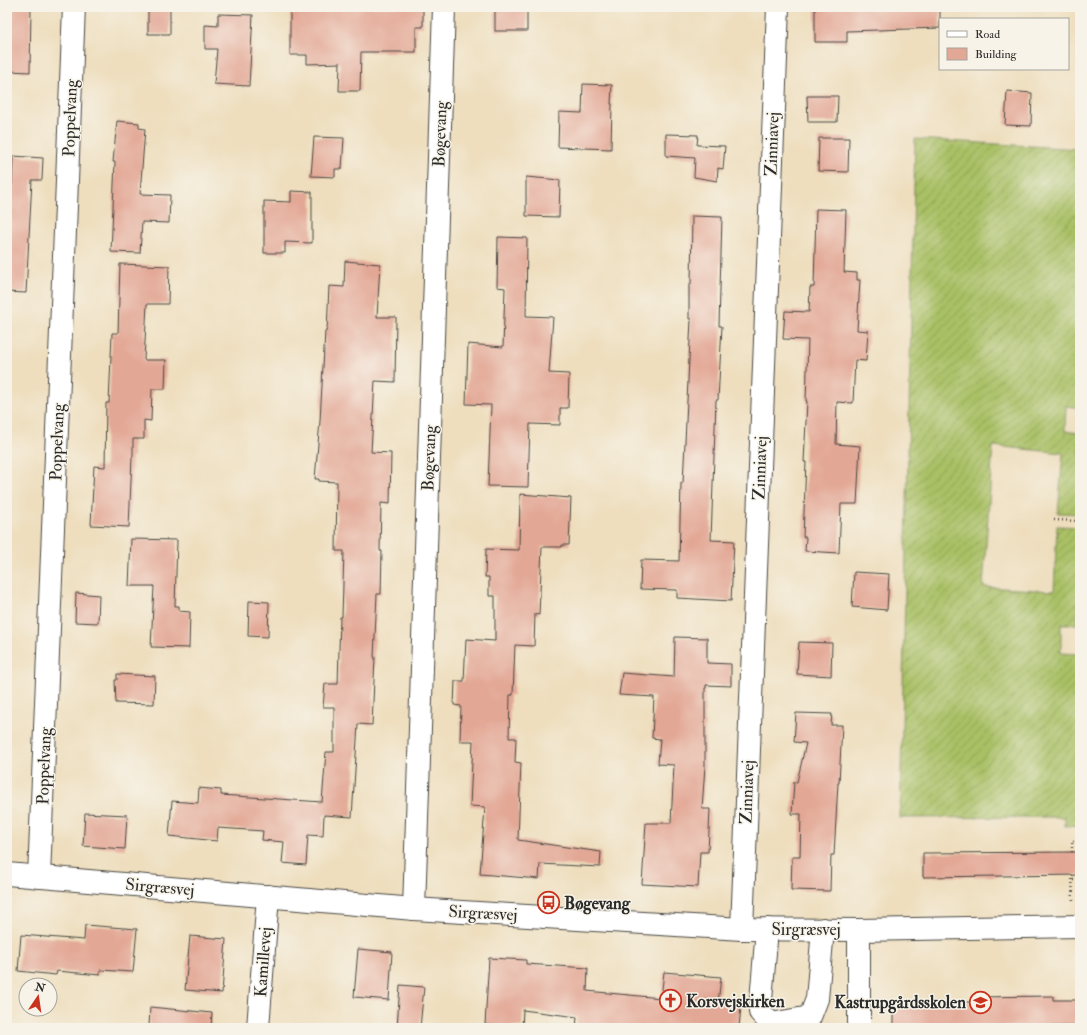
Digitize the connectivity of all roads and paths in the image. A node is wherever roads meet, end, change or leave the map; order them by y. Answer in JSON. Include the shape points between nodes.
{"nodes":[{"id":1,"x":74,"y":7,"type":"edge"},
{"id":2,"x":444,"y":7,"type":"edge"},
{"id":3,"x":778,"y":7,"type":"edge"},
{"id":4,"x":1054,"y":520,"type":"dead end"},
{"id":5,"x":1080,"y":521,"type":"edge"},
{"id":6,"x":1080,"y":635,"type":"edge"},
{"id":7,"x":1080,"y":640,"type":"edge"},
{"id":8,"x":1080,"y":841,"type":"edge"},
{"id":9,"x":1072,"y":852,"type":"dead end"},
{"id":10,"x":7,"y":874,"type":"edge"},
{"id":11,"x":40,"y":876,"type":"junction"},
{"id":12,"x":1073,"y":880,"type":"dead end"},
{"id":13,"x":1080,"y":880,"type":"edge"},
{"id":14,"x":268,"y":896,"type":"junction"},
{"id":15,"x":414,"y":909,"type":"junction"},
{"id":16,"x":1080,"y":926,"type":"edge"},
{"id":17,"x":742,"y":929,"type":"junction"},
{"id":18,"x":767,"y":929,"type":"junction"},
{"id":19,"x":823,"y":929,"type":"junction"},
{"id":20,"x":859,"y":930,"type":"junction"},
{"id":21,"x":258,"y":1028,"type":"edge"},
{"id":22,"x":859,"y":1028,"type":"edge"}],
"edges":[{"from":1,"to":11,"type":"street","name":"Poppelvang"},
{"from":2,"to":15,"type":"street","name":"Bøgevang"},
{"from":3,"to":17,"type":"street","name":"Zinniavej"},
{"from":4,"to":5,"type":"path"},
{"from":6,"to":7,"type":"path"},
{"from":8,"to":9,"type":"path","via":[[1072,842]]},
{"from":10,"to":11,"type":"street","name":"Sirgræsvej"},
{"from":11,"to":14,"type":"street","name":"Sirgræsvej"},
{"from":12,"to":13,"type":"path"},
{"from":14,"to":15,"type":"street","name":"Sirgræsvej"},
{"from":14,"to":21,"type":"street","name":"Kamillevej"},
{"from":15,"to":17,"type":"street","name":"Sirgræsvej"},
{"from":16,"to":20,"type":"street","name":"Sirgræsvej"},
{"from":17,"to":18,"type":"street","name":"Sirgræsvej"},
{"from":18,"to":19,"type":"street","name":"Sirgræsvej"},
{"from":18,"to":19,"type":"street","via":[[760,1012],[771,1024],[810,1017],[817,999]]},
{"from":19,"to":20,"type":"street","name":"Sirgræsvej"},
{"from":20,"to":22,"type":"street"}]}
